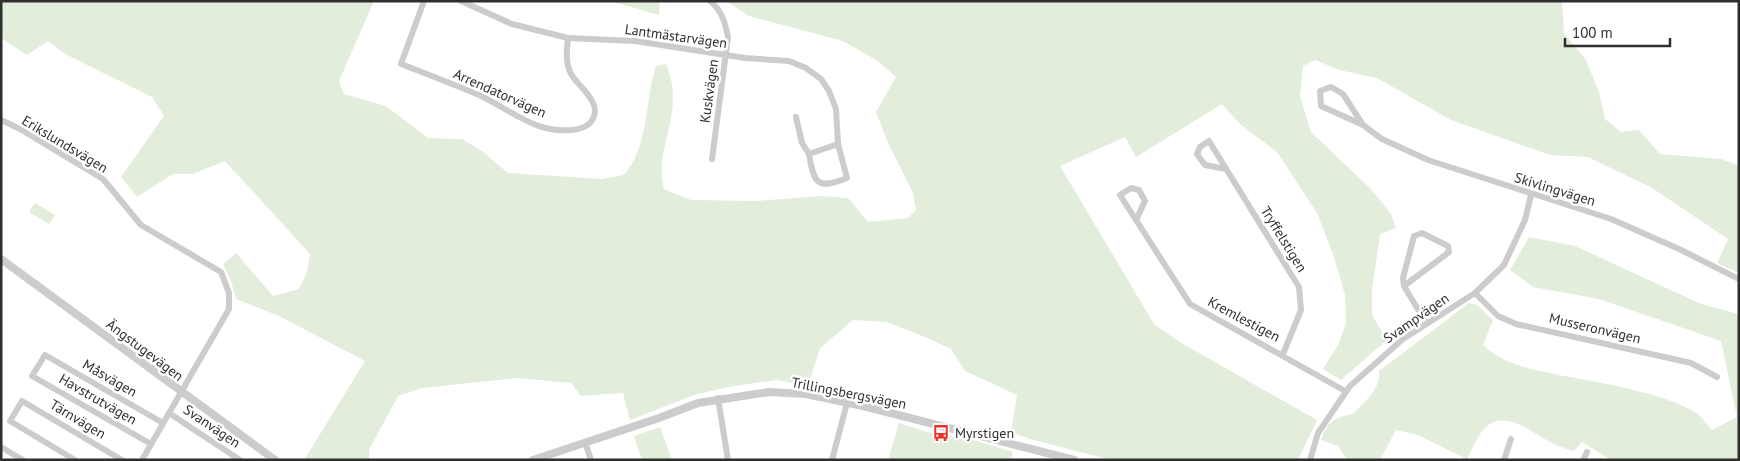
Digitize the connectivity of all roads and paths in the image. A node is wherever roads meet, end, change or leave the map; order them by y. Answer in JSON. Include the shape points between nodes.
{"nodes":[{"id":1,"x":424,"y":1,"type":"edge"},
{"id":2,"x":461,"y":1,"type":"edge"},
{"id":3,"x":710,"y":1,"type":"edge"},
{"id":4,"x":568,"y":38,"type":"junction"},
{"id":5,"x":727,"y":55,"type":"junction"},
{"id":6,"x":796,"y":117,"type":"dead end"},
{"id":7,"x":1,"y":120,"type":"edge"},
{"id":8,"x":1363,"y":124,"type":"junction"},
{"id":9,"x":838,"y":144,"type":"junction"},
{"id":10,"x":809,"y":154,"type":"junction"},
{"id":11,"x":712,"y":159,"type":"dead end"},
{"id":12,"x":1226,"y":169,"type":"junction"},
{"id":13,"x":1531,"y":195,"type":"junction"},
{"id":14,"x":1136,"y":220,"type":"junction"},
{"id":15,"x":1,"y":259,"type":"edge"},
{"id":16,"x":1739,"y":279,"type":"edge"},
{"id":17,"x":1404,"y":286,"type":"junction"},
{"id":18,"x":1475,"y":293,"type":"junction"},
{"id":19,"x":1426,"y":323,"type":"junction"},
{"id":20,"x":1283,"y":354,"type":"junction"},
{"id":21,"x":32,"y":376,"type":"joint"},
{"id":22,"x":1717,"y":377,"type":"dead end"},
{"id":23,"x":1345,"y":391,"type":"junction"},
{"id":24,"x":181,"y":392,"type":"junction"},
{"id":25,"x":718,"y":398,"type":"junction"},
{"id":26,"x":847,"y":403,"type":"junction"},
{"id":27,"x":169,"y":413,"type":"junction"},
{"id":28,"x":163,"y":423,"type":"junction"},
{"id":29,"x":1511,"y":439,"type":"dead end"},
{"id":30,"x":585,"y":442,"type":"junction"},
{"id":31,"x":151,"y":444,"type":"junction"},
{"id":32,"x":1,"y":447,"type":"edge"},
{"id":33,"x":1587,"y":452,"type":"dead end"},
{"id":34,"x":1071,"y":459,"type":"edge"},
{"id":35,"x":23,"y":460,"type":"edge"},
{"id":36,"x":75,"y":460,"type":"edge"},
{"id":37,"x":122,"y":460,"type":"edge"},
{"id":38,"x":142,"y":460,"type":"edge"},
{"id":39,"x":240,"y":460,"type":"edge"},
{"id":40,"x":275,"y":460,"type":"edge"},
{"id":41,"x":534,"y":460,"type":"edge"},
{"id":42,"x":591,"y":460,"type":"edge"},
{"id":43,"x":728,"y":460,"type":"edge"},
{"id":44,"x":832,"y":460,"type":"edge"},
{"id":45,"x":1310,"y":460,"type":"edge"},
{"id":46,"x":1504,"y":460,"type":"edge"},
{"id":47,"x":1583,"y":460,"type":"edge"}],
"edges":[{"from":1,"to":4,"type":"street","name":"Arrendatorvägen","via":[[401,64],[489,100],[538,126],[582,128],[589,125],[594,117],[596,108],[569,70],[566,58]]},
{"from":2,"to":4,"type":"street","name":"Lantmästarvägen","via":[[512,24]]},
{"from":3,"to":5,"type":"street","name":"Kuskvägen","via":[[725,21]]},
{"from":4,"to":5,"type":"street","name":"Lantmästarvägen","via":[[635,41]]},
{"from":5,"to":9,"type":"street","name":"Lantmästarvägen","via":[[789,61],[821,79],[836,109]]},
{"from":5,"to":11,"type":"street","name":"Kuskvägen"},
{"from":6,"to":10,"type":"street","name":"Lantmästarvägen","via":[[802,143]]},
{"from":7,"to":24,"type":"street","name":"Erikslundsvägen","via":[[103,179],[141,225],[221,272],[229,293],[229,309]]},
{"from":8,"to":8,"type":"street","name":"Skivlingvägen","via":[[1321,106],[1320,91],[1331,86],[1343,94]]},
{"from":8,"to":13,"type":"street","name":"Skivlingvägen","via":[[1382,139],[1428,160]]},
{"from":9,"to":10,"type":"street"},
{"from":9,"to":10,"type":"street","name":"Lantmästarvägen","via":[[848,178],[829,185],[823,185],[814,178]]},
{"from":12,"to":12,"type":"street","name":"Tryffelstigen","via":[[1205,164],[1197,154],[1200,147],[1209,141]]},
{"from":12,"to":20,"type":"street","name":"Tryffelstigen","via":[[1299,287],[1301,310]]},
{"from":13,"to":16,"type":"street","name":"Skivlingvägen","via":[[1647,233]]},
{"from":13,"to":18,"type":"street","name":"Svampvägen","via":[[1516,242],[1504,264]]},
{"from":14,"to":14,"type":"street","name":"Kremlestigen","via":[[1120,195],[1131,188],[1140,190],[1145,201]]},
{"from":14,"to":20,"type":"street","name":"Kremlestigen","via":[[1190,304]]},
{"from":15,"to":24,"type":"street","name":"Ängstugevägen"},
{"from":17,"to":17,"type":"street","via":[[1403,278],[1414,236],[1422,233],[1448,246],[1450,252]]},
{"from":17,"to":19,"type":"street"},
{"from":18,"to":19,"type":"street","name":"Svampvägen"},
{"from":18,"to":22,"type":"street","name":"Musseronvägen","via":[[1498,316],[1516,324],[1691,362]]},
{"from":19,"to":23,"type":"street","name":"Svampvägen","via":[[1403,339]]},
{"from":20,"to":23,"type":"street","name":"Kremlestigen"},
{"from":21,"to":28,"type":"street","name":"Måsvägen","via":[[45,354]]},
{"from":21,"to":31,"type":"street","name":"Havstrutvägen"},
{"from":23,"to":45,"type":"street","name":"Svampvägen","via":[[1318,433]]},
{"from":24,"to":27,"type":"street","name":"Erikslundsvägen"},
{"from":24,"to":40,"type":"street","name":"Ängstugevägen"},
{"from":25,"to":26,"type":"street","name":"Trillingsbergsvägen","via":[[769,392],[806,394]]},
{"from":25,"to":30,"type":"street","name":"Trillingsbergsvägen"},
{"from":25,"to":43,"type":"street"},
{"from":26,"to":34,"type":"street","name":"Trillingsbergsvägen"},
{"from":26,"to":44,"type":"street"},
{"from":27,"to":28,"type":"street","name":"Erikslundsvägen"},
{"from":27,"to":39,"type":"street","name":"Svanvägen"},
{"from":28,"to":31,"type":"street","name":"Erikslundsvägen"},
{"from":29,"to":46,"type":"street"},
{"from":30,"to":41,"type":"street","name":"Trillingsbergsvägen"},
{"from":30,"to":42,"type":"street"},
{"from":31,"to":38,"type":"street","name":"Erikslundsvägen"},
{"from":32,"to":35,"type":"street"},
{"from":33,"to":47,"type":"street"},
{"from":36,"to":37,"type":"street","name":"Tärnvägen","via":[[10,420],[22,400]]}]}
